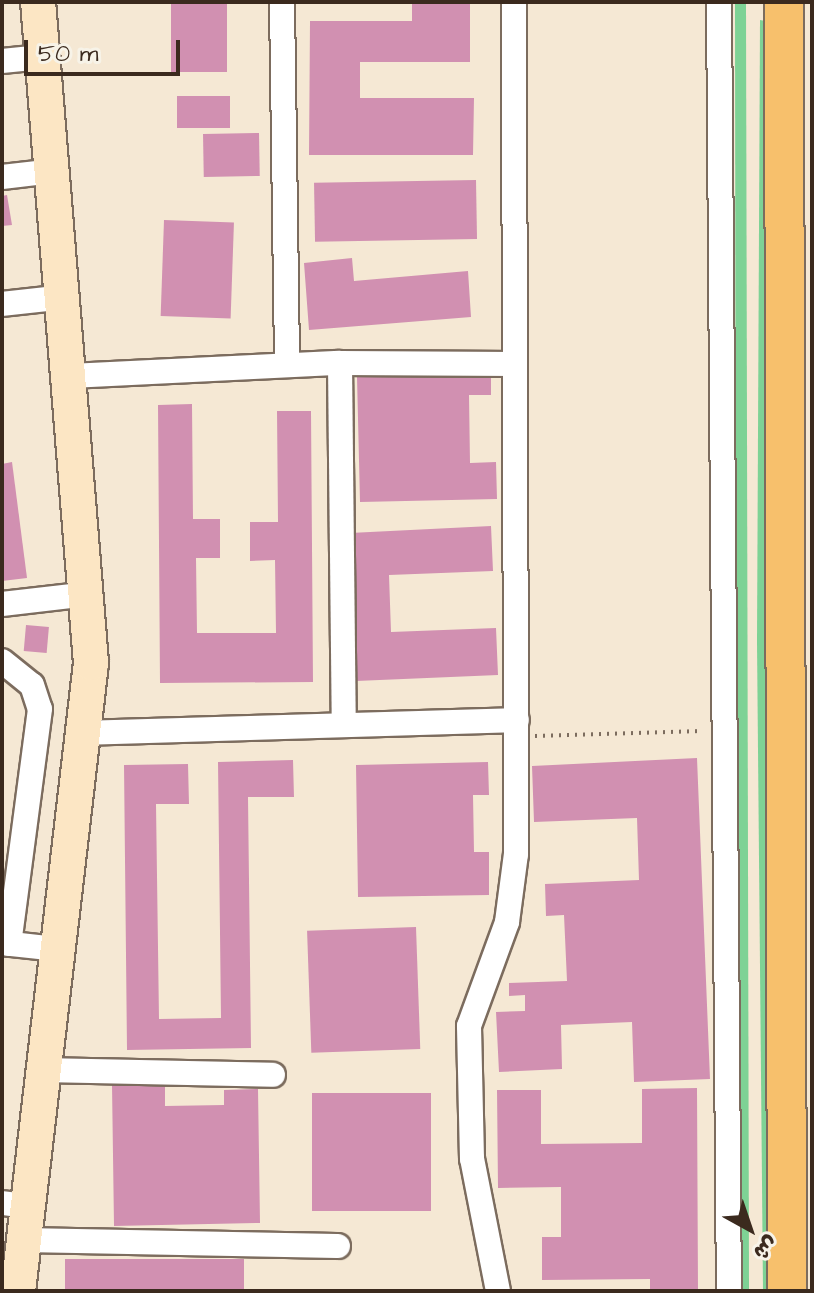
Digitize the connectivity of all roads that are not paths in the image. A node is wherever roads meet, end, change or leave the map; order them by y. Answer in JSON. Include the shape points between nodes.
{"nodes":[{"id":1,"x":38,"y":2,"type":"edge"},
{"id":2,"x":282,"y":2,"type":"edge"},
{"id":3,"x":514,"y":2,"type":"edge"},
{"id":4,"x":719,"y":2,"type":"edge"},
{"id":5,"x":784,"y":2,"type":"edge"},
{"id":6,"x":42,"y":57,"type":"junction"},
{"id":7,"x":2,"y":61,"type":"edge"},
{"id":8,"x":53,"y":171,"type":"junction"},
{"id":9,"x":2,"y":177,"type":"edge"},
{"id":10,"x":65,"y":297,"type":"junction"},
{"id":11,"x":2,"y":304,"type":"edge"},
{"id":12,"x":340,"y":363,"type":"junction"},
{"id":13,"x":515,"y":364,"type":"junction"},
{"id":14,"x":287,"y":365,"type":"junction"},
{"id":15,"x":70,"y":376,"type":"junction"},
{"id":16,"x":89,"y":594,"type":"junction"},
{"id":17,"x":2,"y":604,"type":"edge"},
{"id":18,"x":2,"y":661,"type":"edge"},
{"id":19,"x":344,"y":725,"type":"junction"},
{"id":20,"x":517,"y":728,"type":"junction"},
{"id":21,"x":84,"y":733,"type":"junction"},
{"id":22,"x":6,"y":944,"type":"edge"},
{"id":23,"x":56,"y":949,"type":"junction"},
{"id":24,"x":42,"y":1070,"type":"junction"},
{"id":25,"x":273,"y":1075,"type":"dead end"},
{"id":26,"x":15,"y":1204,"type":"edge"},
{"id":27,"x":23,"y":1240,"type":"junction"},
{"id":28,"x":338,"y":1246,"type":"dead end"},
{"id":29,"x":18,"y":1291,"type":"edge"},
{"id":30,"x":498,"y":1291,"type":"edge"},
{"id":31,"x":729,"y":1291,"type":"edge"},
{"id":32,"x":787,"y":1291,"type":"edge"}],
"edges":[{"from":1,"to":6,"type":"main road"},
{"from":2,"to":14,"type":"street"},
{"from":3,"to":13,"type":"street"},
{"from":4,"to":31,"type":"street"},
{"from":5,"to":32,"type":"main road"},
{"from":6,"to":7,"type":"street"},
{"from":6,"to":8,"type":"main road"},
{"from":8,"to":9,"type":"street"},
{"from":8,"to":10,"type":"main road"},
{"from":10,"to":11,"type":"street"},
{"from":10,"to":15,"type":"main road"},
{"from":12,"to":13,"type":"street"},
{"from":12,"to":14,"type":"street"},
{"from":12,"to":19,"type":"street"},
{"from":13,"to":20,"type":"street"},
{"from":14,"to":15,"type":"street"},
{"from":15,"to":16,"type":"main road"},
{"from":16,"to":17,"type":"street"},
{"from":16,"to":21,"type":"main road","via":[[91,663]]},
{"from":18,"to":22,"type":"street","via":[[32,685],[40,709]]},
{"from":19,"to":20,"type":"street"},
{"from":19,"to":21,"type":"street"},
{"from":20,"to":30,"type":"street","via":[[512,892],[469,1026],[472,1159]]},
{"from":21,"to":23,"type":"main road"},
{"from":22,"to":23,"type":"street"},
{"from":23,"to":24,"type":"main road"},
{"from":24,"to":25,"type":"street"},
{"from":24,"to":26,"type":"main road"},
{"from":26,"to":27,"type":"main road"},
{"from":27,"to":28,"type":"street"},
{"from":27,"to":29,"type":"main road"}]}
